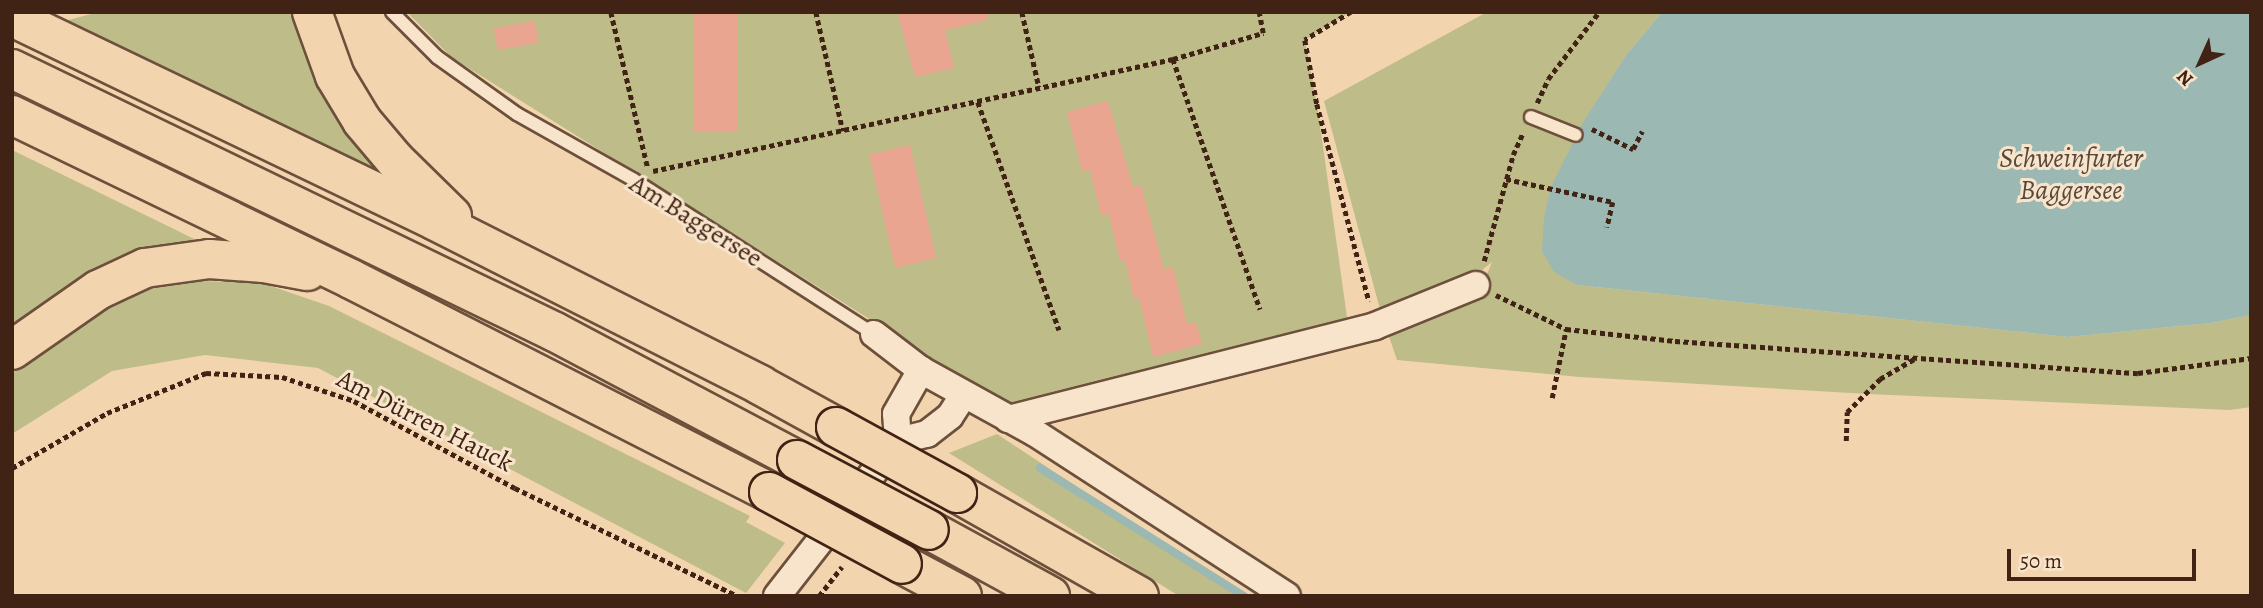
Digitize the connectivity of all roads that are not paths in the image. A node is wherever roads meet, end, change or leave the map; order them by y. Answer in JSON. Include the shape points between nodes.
{"nodes":[{"id":1,"x":312,"y":12,"type":"edge"},
{"id":2,"x":392,"y":12,"type":"edge"},
{"id":3,"x":12,"y":17,"type":"edge"},
{"id":4,"x":12,"y":69,"type":"edge"},
{"id":5,"x":12,"y":115,"type":"edge"},
{"id":6,"x":1531,"y":117,"type":"road end"},
{"id":7,"x":1579,"y":129,"type":"road end"},
{"id":8,"x":490,"y":251,"type":"junction"},
{"id":9,"x":351,"y":279,"type":"junction"},
{"id":10,"x":1476,"y":285,"type":"road end"},
{"id":11,"x":874,"y":334,"type":"joint"},
{"id":12,"x":12,"y":350,"type":"edge"},
{"id":13,"x":921,"y":370,"type":"junction"},
{"id":14,"x":963,"y":396,"type":"junction"},
{"id":15,"x":1008,"y":419,"type":"junction"},
{"id":16,"x":898,"y":441,"type":"junction"},
{"id":17,"x":777,"y":596,"type":"edge"},
{"id":18,"x":962,"y":596,"type":"edge"},
{"id":19,"x":1050,"y":596,"type":"edge"},
{"id":20,"x":1139,"y":596,"type":"edge"},
{"id":21,"x":1287,"y":596,"type":"edge"}],
"edges":[{"from":1,"to":8,"type":"highway","via":[[335,76],[362,121],[430,196]]},
{"from":2,"to":11,"type":"lane","name":"Am Baggersee","via":[[473,85],[634,180]]},
{"from":3,"to":8,"type":"highway"},
{"from":4,"to":19,"type":"highway","bridge":true,"via":[[555,332]]},
{"from":5,"to":9,"type":"highway"},
{"from":6,"to":7,"type":"lane"},
{"from":8,"to":20,"type":"highway","bridge":true,"via":[[760,385]]},
{"from":9,"to":12,"type":"highway","via":[[264,263],[209,259],[145,268],[98,290]]},
{"from":9,"to":18,"type":"highway","bridge":true},
{"from":10,"to":15,"type":"street","via":[[1375,326]]},
{"from":11,"to":13,"type":"street","name":"Am Baggersee"},
{"from":13,"to":14,"type":"street","name":"Am Baggersee"},
{"from":13,"to":16,"type":"street","via":[[896,414]]},
{"from":14,"to":15,"type":"street","name":"Am Baggersee"},
{"from":14,"to":16,"type":"street","via":[[950,416],[928,434]]},
{"from":15,"to":21,"type":"street","name":"Am Baggersee"},
{"from":16,"to":17,"type":"street"}]}
